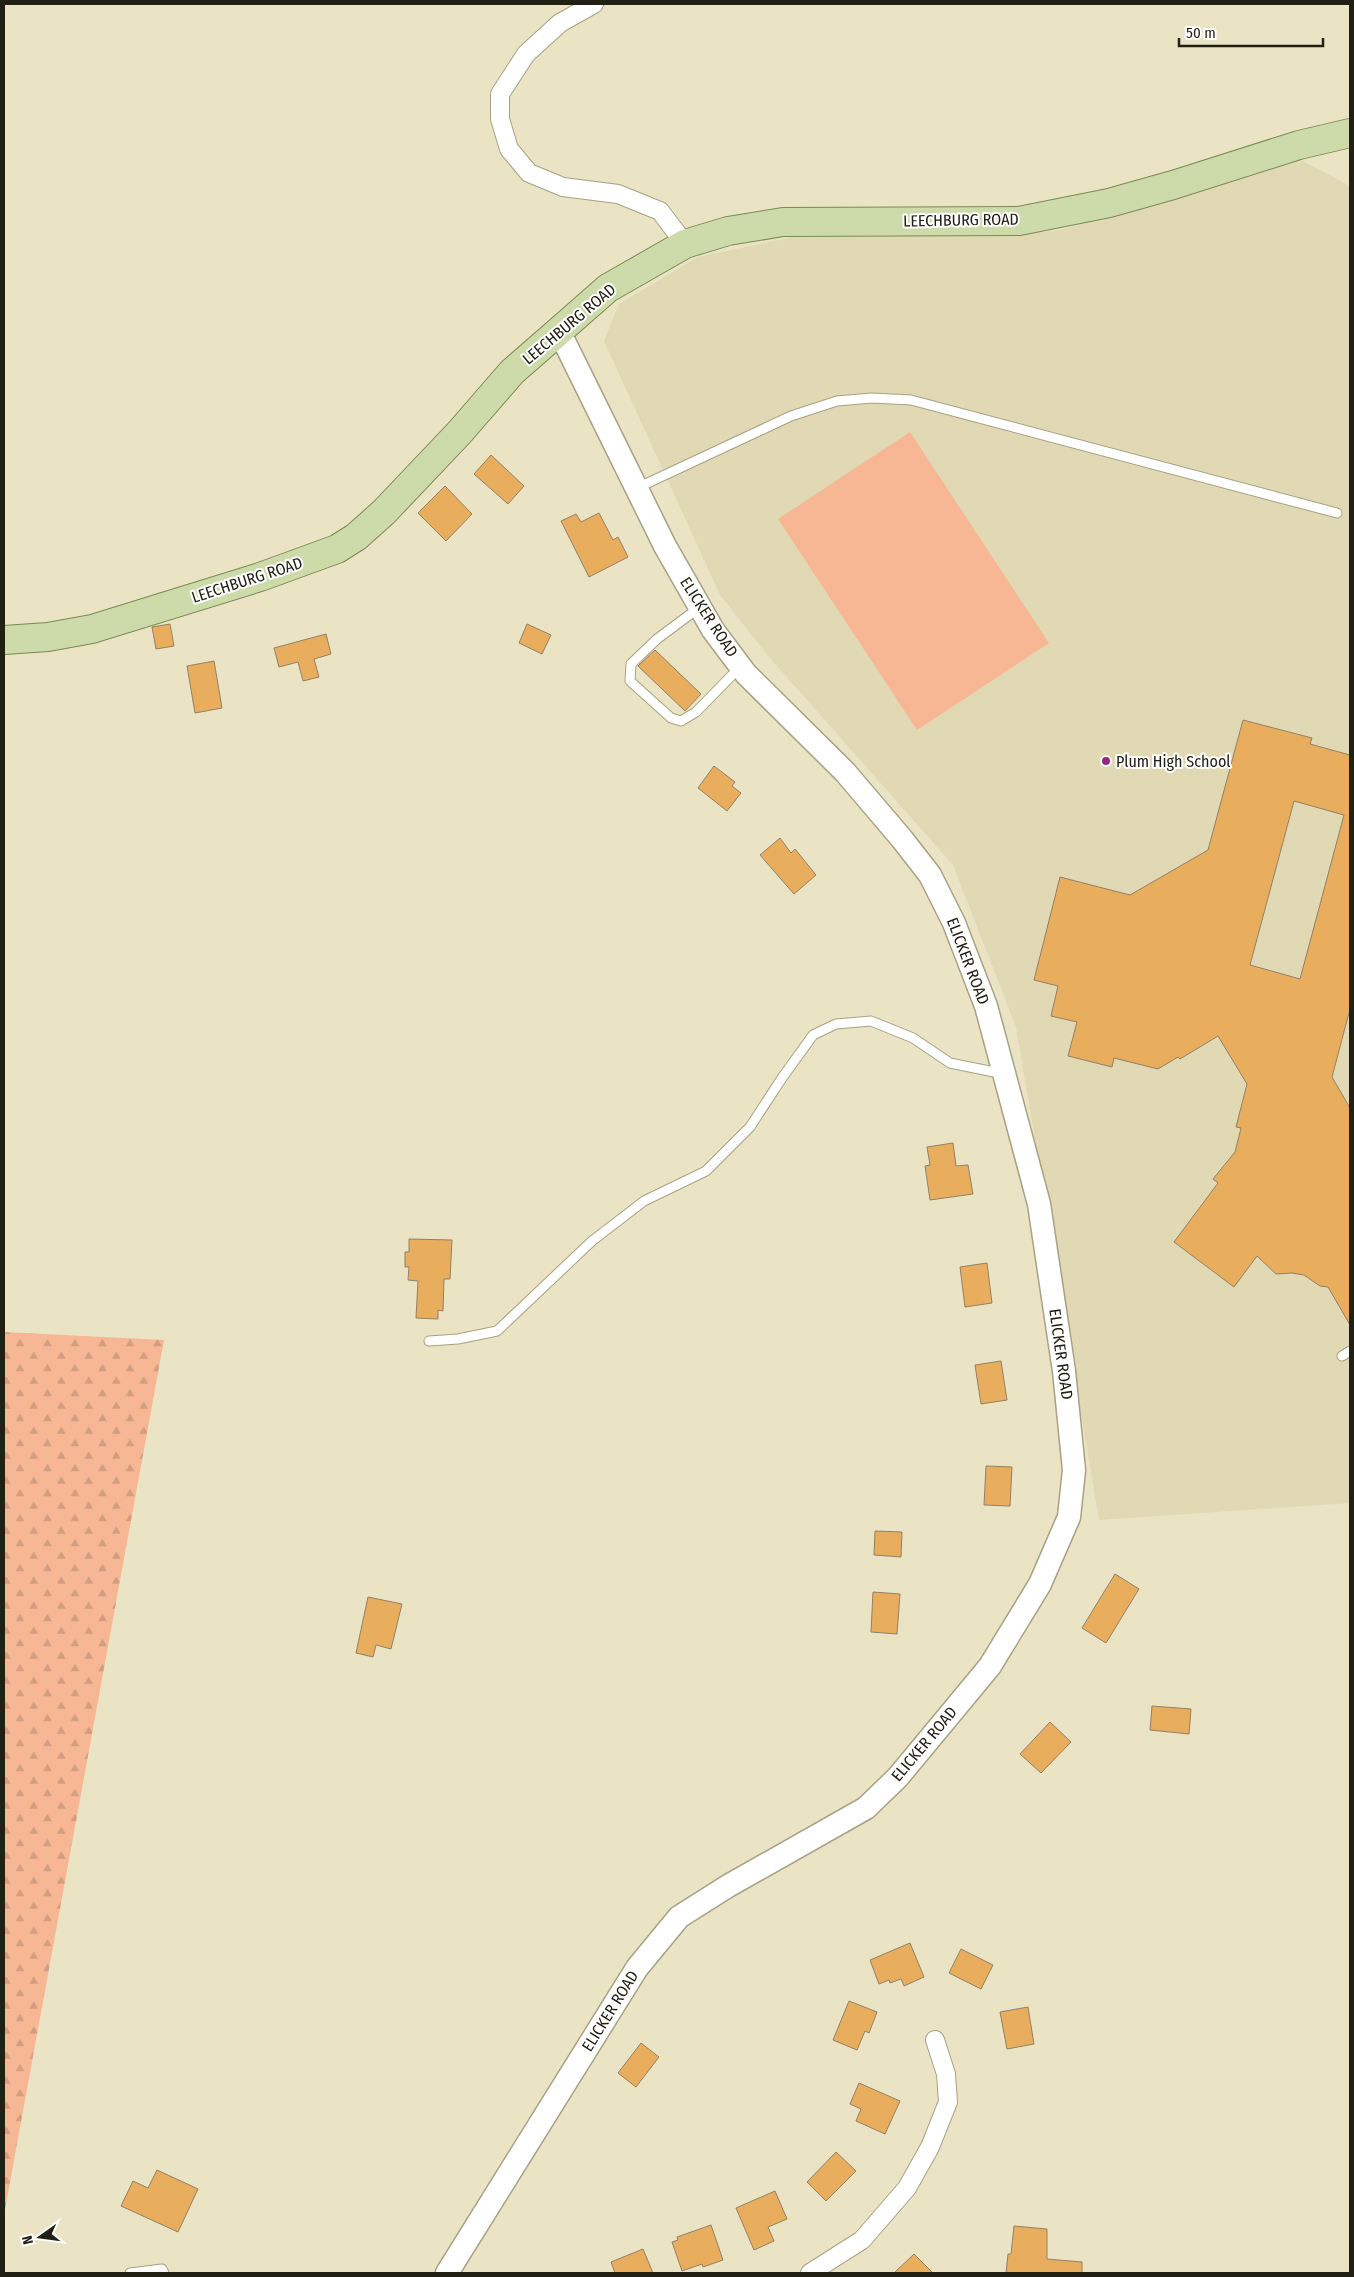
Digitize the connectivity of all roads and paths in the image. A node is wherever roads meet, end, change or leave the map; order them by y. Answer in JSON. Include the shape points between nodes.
{"nodes":[{"id":1,"x":594,"y":4,"type":"edge"},
{"id":2,"x":1350,"y":133,"type":"edge"},
{"id":3,"x":685,"y":244,"type":"junction"},
{"id":4,"x":559,"y":331,"type":"junction"},
{"id":5,"x":637,"y":488,"type":"junction"},
{"id":6,"x":1337,"y":513,"type":"dead end"},
{"id":7,"x":700,"y":606,"type":"junction"},
{"id":8,"x":4,"y":640,"type":"edge"},
{"id":9,"x":740,"y":666,"type":"junction"},
{"id":10,"x":1004,"y":1074,"type":"junction"},
{"id":11,"x":429,"y":1341,"type":"dead end"},
{"id":12,"x":1350,"y":1351,"type":"edge"},
{"id":13,"x":1342,"y":1356,"type":"dead end"},
{"id":14,"x":935,"y":2040,"type":"dead end"},
{"id":15,"x":130,"y":2273,"type":"edge"},
{"id":16,"x":164,"y":2273,"type":"edge"},
{"id":17,"x":447,"y":2273,"type":"edge"},
{"id":18,"x":810,"y":2273,"type":"edge"}],
"edges":[{"from":1,"to":3,"type":"street","via":[[560,23],[526,54],[500,94],[500,119],[509,149],[529,173],[563,187],[618,194],[660,211]]},
{"from":2,"to":3,"type":"main road","name":"LEECHBURG ROAD","via":[[1299,145],[1109,203],[1019,221],[784,222],[728,231]]},
{"from":3,"to":4,"type":"main road","name":"LEECHBURG ROAD","via":[[608,288]]},
{"from":4,"to":5,"type":"street","name":"ELICKER ROAD"},
{"from":4,"to":8,"type":"main road","name":"LEECHBURG ROAD","via":[[512,372],[384,512],[338,549],[260,577],[92,629],[48,638]]},
{"from":5,"to":6,"type":"lane","via":[[790,416],[836,401],[872,398],[911,400]]},
{"from":5,"to":7,"type":"street","name":"ELICKER ROAD","via":[[665,546]]},
{"from":7,"to":9,"type":"street","name":"ELICKER ROAD"},
{"from":7,"to":9,"type":"lane","via":[[630,664],[630,681],[671,718],[681,721],[696,712]]},
{"from":9,"to":10,"type":"street","name":"ELICKER ROAD","via":[[845,772],[930,875],[954,923],[986,1006]]},
{"from":10,"to":11,"type":"lane","via":[[950,1063],[913,1038],[871,1021],[836,1024],[814,1035],[750,1127],[706,1171],[644,1201],[592,1242],[497,1331]]},
{"from":10,"to":17,"type":"street","name":"ELICKER ROAD","via":[[1039,1204],[1064,1371],[1074,1470],[1069,1518],[1040,1584],[990,1666],[898,1778],[866,1808],[728,1886],[679,1917],[663,1935],[637,1968]]},
{"from":12,"to":13,"type":"lane"},
{"from":14,"to":18,"type":"street","via":[[946,2074],[948,2102],[930,2146],[907,2188],[862,2240]]},
{"from":15,"to":16,"type":"lane","via":[[162,2269]]}]}
